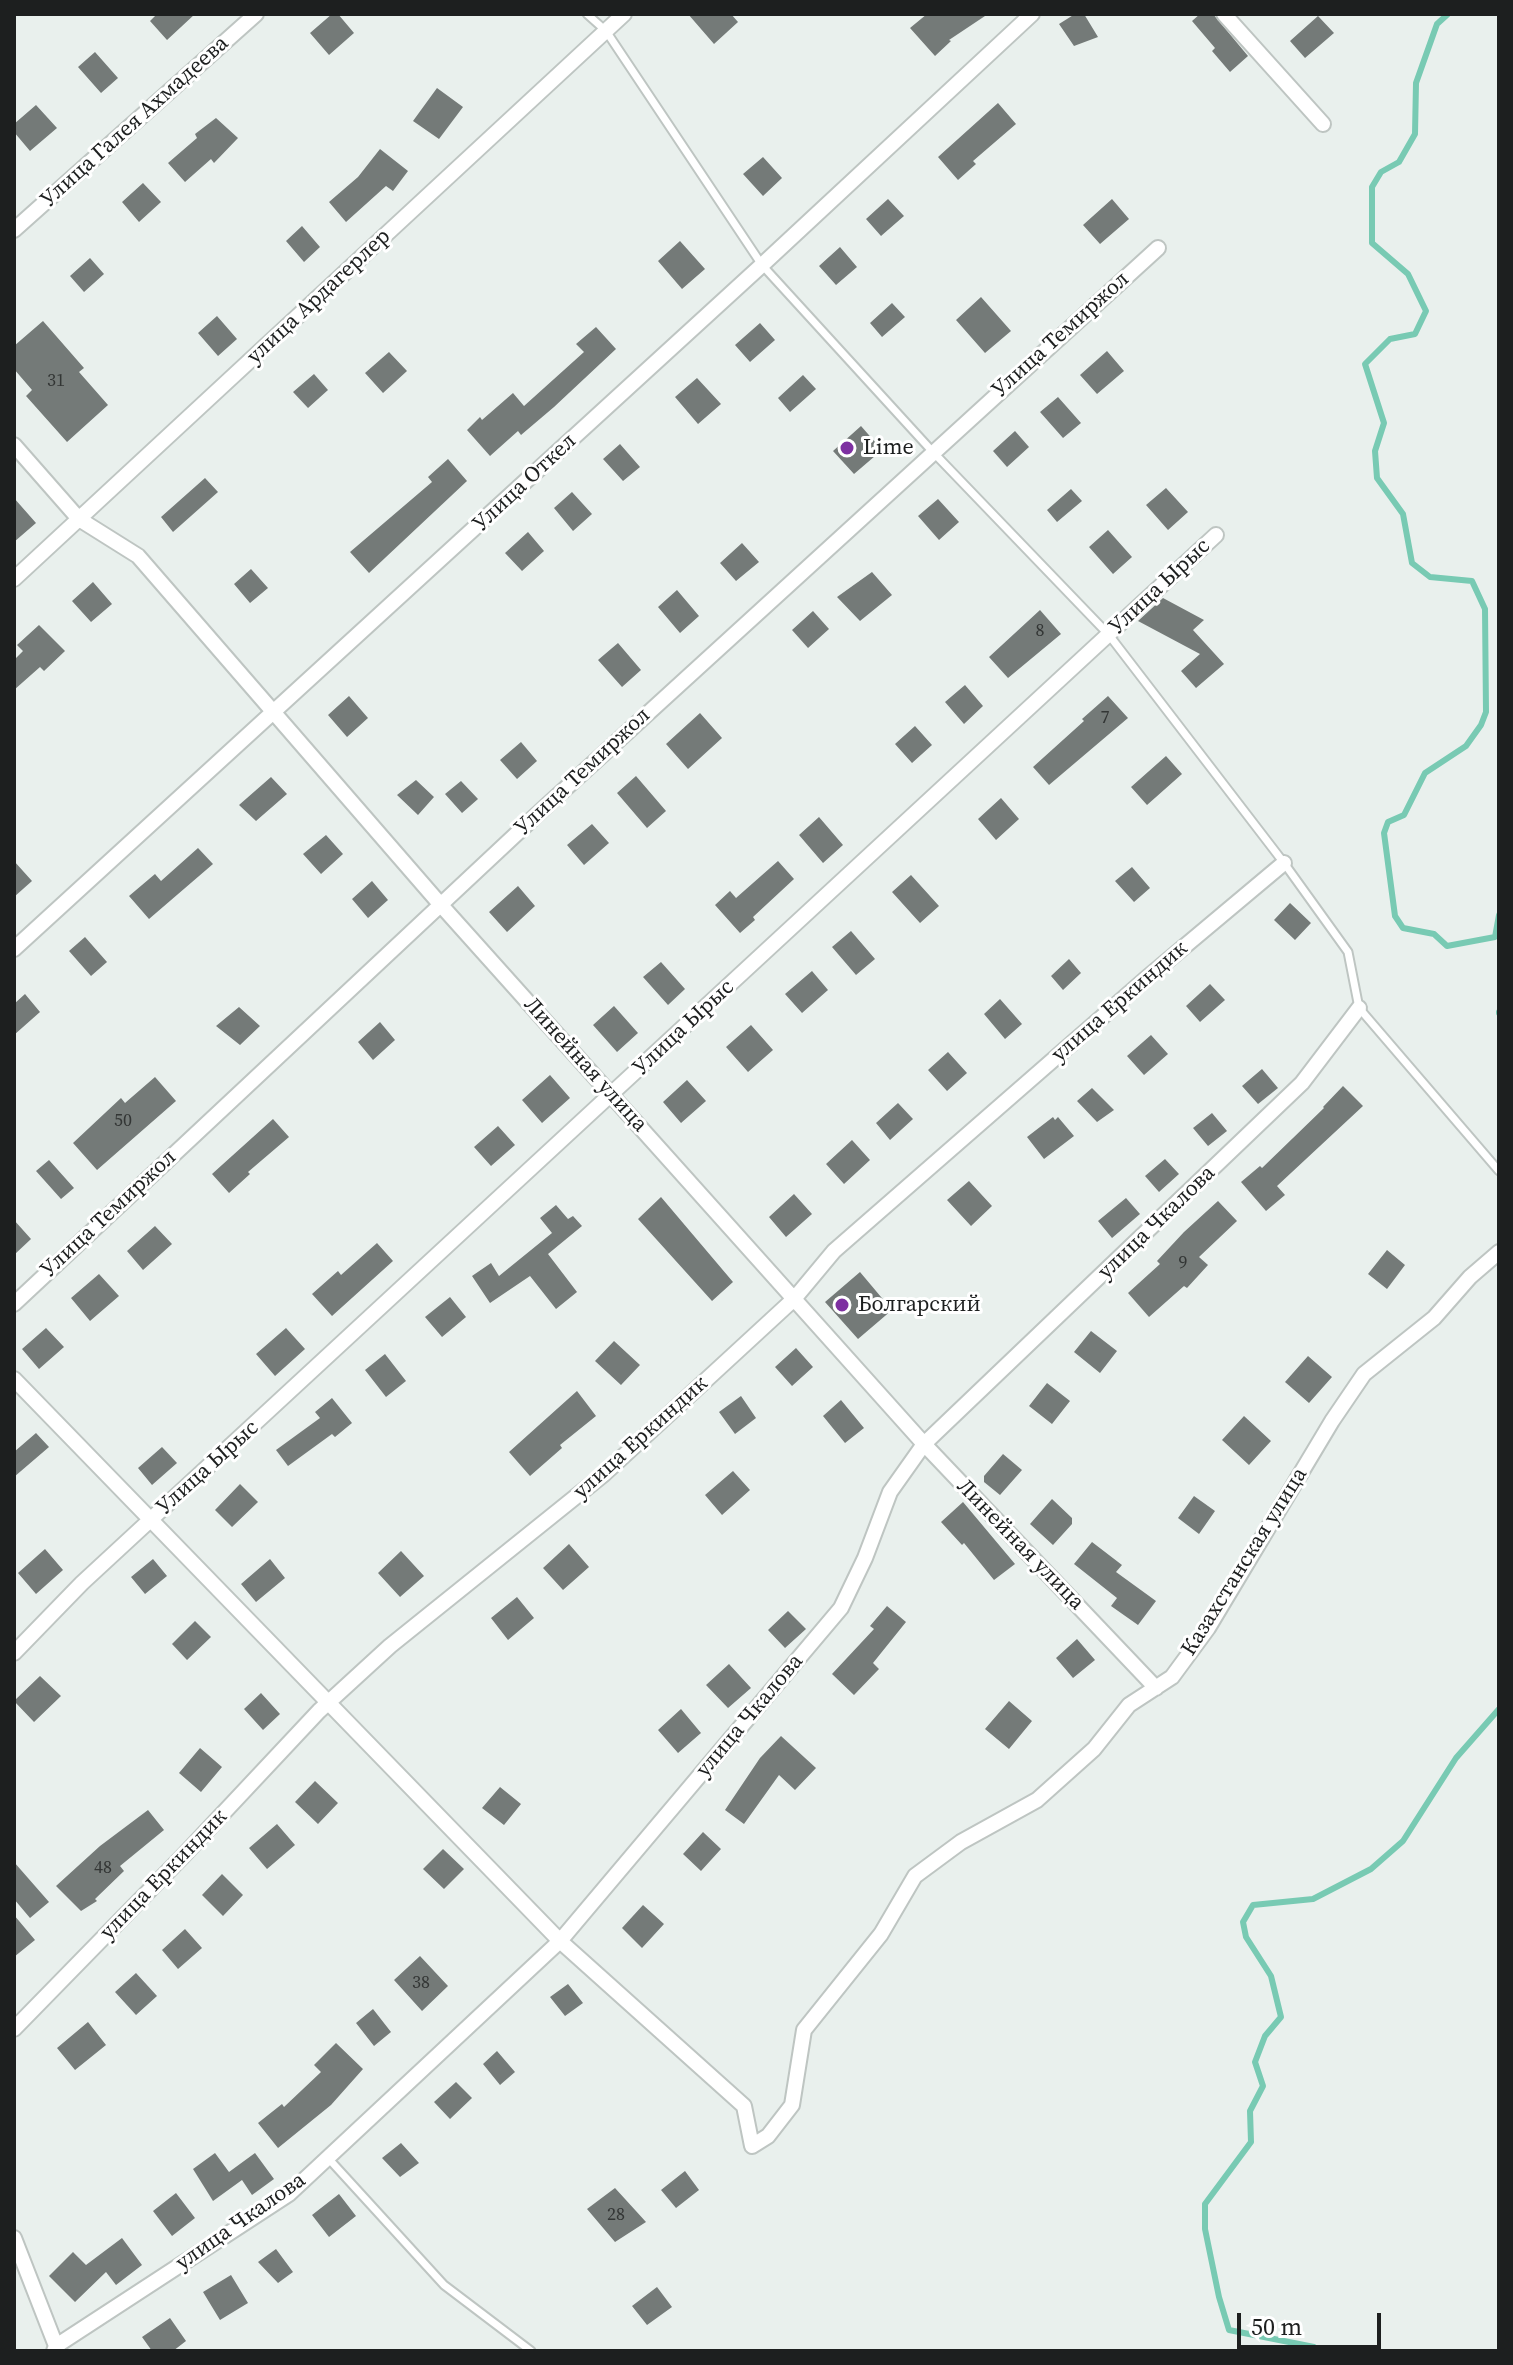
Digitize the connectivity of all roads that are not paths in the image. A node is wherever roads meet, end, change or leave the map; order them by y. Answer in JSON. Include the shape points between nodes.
{"nodes":[{"id":1,"x":256,"y":14,"type":"edge"},
{"id":2,"x":587,"y":14,"type":"edge"},
{"id":3,"x":624,"y":14,"type":"edge"},
{"id":4,"x":1032,"y":14,"type":"edge"},
{"id":5,"x":1224,"y":14,"type":"edge"},
{"id":6,"x":606,"y":31,"type":"junction"},
{"id":7,"x":1323,"y":124,"type":"dead end"},
{"id":8,"x":14,"y":230,"type":"edge"},
{"id":9,"x":1158,"y":248,"type":"dead end"},
{"id":10,"x":762,"y":265,"type":"junction"},
{"id":11,"x":14,"y":445,"type":"edge"},
{"id":12,"x":932,"y":451,"type":"junction"},
{"id":13,"x":79,"y":519,"type":"junction"},
{"id":14,"x":1216,"y":535,"type":"dead end"},
{"id":15,"x":14,"y":579,"type":"edge"},
{"id":16,"x":1109,"y":635,"type":"junction"},
{"id":17,"x":275,"y":713,"type":"junction"},
{"id":18,"x":1284,"y":863,"type":"junction"},
{"id":19,"x":440,"y":904,"type":"junction"},
{"id":20,"x":14,"y":949,"type":"edge"},
{"id":21,"x":1359,"y":1008,"type":"junction"},
{"id":22,"x":612,"y":1095,"type":"junction"},
{"id":23,"x":1499,"y":1171,"type":"edge"},
{"id":24,"x":1499,"y":1252,"type":"edge"},
{"id":25,"x":794,"y":1299,"type":"junction"},
{"id":26,"x":14,"y":1304,"type":"edge"},
{"id":27,"x":14,"y":1379,"type":"edge"},
{"id":28,"x":924,"y":1444,"type":"junction"},
{"id":29,"x":151,"y":1520,"type":"junction"},
{"id":30,"x":14,"y":1653,"type":"edge"},
{"id":31,"x":1156,"y":1688,"type":"junction"},
{"id":32,"x":327,"y":1704,"type":"junction"},
{"id":33,"x":560,"y":1941,"type":"junction"},
{"id":34,"x":14,"y":2029,"type":"edge"},
{"id":35,"x":328,"y":2158,"type":"junction"},
{"id":36,"x":14,"y":2238,"type":"edge"},
{"id":37,"x":56,"y":2349,"type":"edge"},
{"id":38,"x":531,"y":2351,"type":"edge"}],
"edges":[{"from":1,"to":8,"type":"street","name":"Улица Галея Ахмадеева"},
{"from":2,"to":6,"type":"lane"},
{"from":3,"to":6,"type":"street","name":"улица Ардагерлер"},
{"from":4,"to":10,"type":"street","name":"Улица Откел"},
{"from":5,"to":7,"type":"street"},
{"from":6,"to":10,"type":"lane"},
{"from":6,"to":13,"type":"street","name":"улица Ардагерлер"},
{"from":9,"to":12,"type":"street","name":"Улица Темиржол"},
{"from":10,"to":12,"type":"lane"},
{"from":10,"to":17,"type":"street","name":"Улица Откел"},
{"from":11,"to":13,"type":"street","name":"Линейная улица"},
{"from":12,"to":16,"type":"lane"},
{"from":12,"to":19,"type":"street","name":"Улица Темиржол"},
{"from":13,"to":15,"type":"street","name":"улица Ардагерлер"},
{"from":13,"to":17,"type":"street","name":"Линейная улица","via":[[138,556]]},
{"from":14,"to":16,"type":"street","name":"Улица Ырыс"},
{"from":16,"to":18,"type":"lane"},
{"from":16,"to":22,"type":"street","name":"Улица Ырыс"},
{"from":17,"to":19,"type":"street","name":"Линейная улица"},
{"from":17,"to":20,"type":"street","name":"Улица Откел"},
{"from":18,"to":21,"type":"lane","via":[[1348,952]]},
{"from":18,"to":25,"type":"street","name":"улица Еркиндик","via":[[834,1251]]},
{"from":19,"to":22,"type":"street","name":"Линейная улица"},
{"from":19,"to":26,"type":"street","name":"Улица Темиржол"},
{"from":21,"to":23,"type":"lane"},
{"from":21,"to":28,"type":"street","name":"улица Чкалова","via":[[1302,1083]]},
{"from":22,"to":25,"type":"street","name":"Линейная улица"},
{"from":22,"to":29,"type":"street","name":"Улица Ырыс"},
{"from":24,"to":31,"type":"street","name":"Казахстанская улица","via":[[1434,1318],[1364,1374],[1208,1628],[1172,1677]]},
{"from":25,"to":28,"type":"street","name":"Линейная улица"},
{"from":25,"to":32,"type":"street","name":"улица Еркиндик","via":[[604,1474],[390,1646]]},
{"from":27,"to":29,"type":"street"},
{"from":28,"to":31,"type":"street","name":"Линейная улица"},
{"from":28,"to":33,"type":"street","name":"улица Чкалова","via":[[890,1492],[841,1608]]},
{"from":29,"to":30,"type":"street","name":"Улица Ырыс"},
{"from":29,"to":32,"type":"street"},
{"from":31,"to":33,"type":"street","name":"Казахстанская улица","via":[[1129,1705],[1094,1749],[1037,1800],[961,1842],[915,1876],[881,1934],[804,2030],[792,2105],[768,2136],[752,2146],[744,2106]]},
{"from":32,"to":33,"type":"street"},
{"from":32,"to":34,"type":"street","name":"улица Еркиндик"},
{"from":33,"to":35,"type":"street","name":"улица Чкалова"},
{"from":35,"to":37,"type":"street","name":"улица Чкалова","via":[[289,2194]]},
{"from":35,"to":38,"type":"lane","via":[[444,2285]]},
{"from":36,"to":37,"type":"street"}]}
